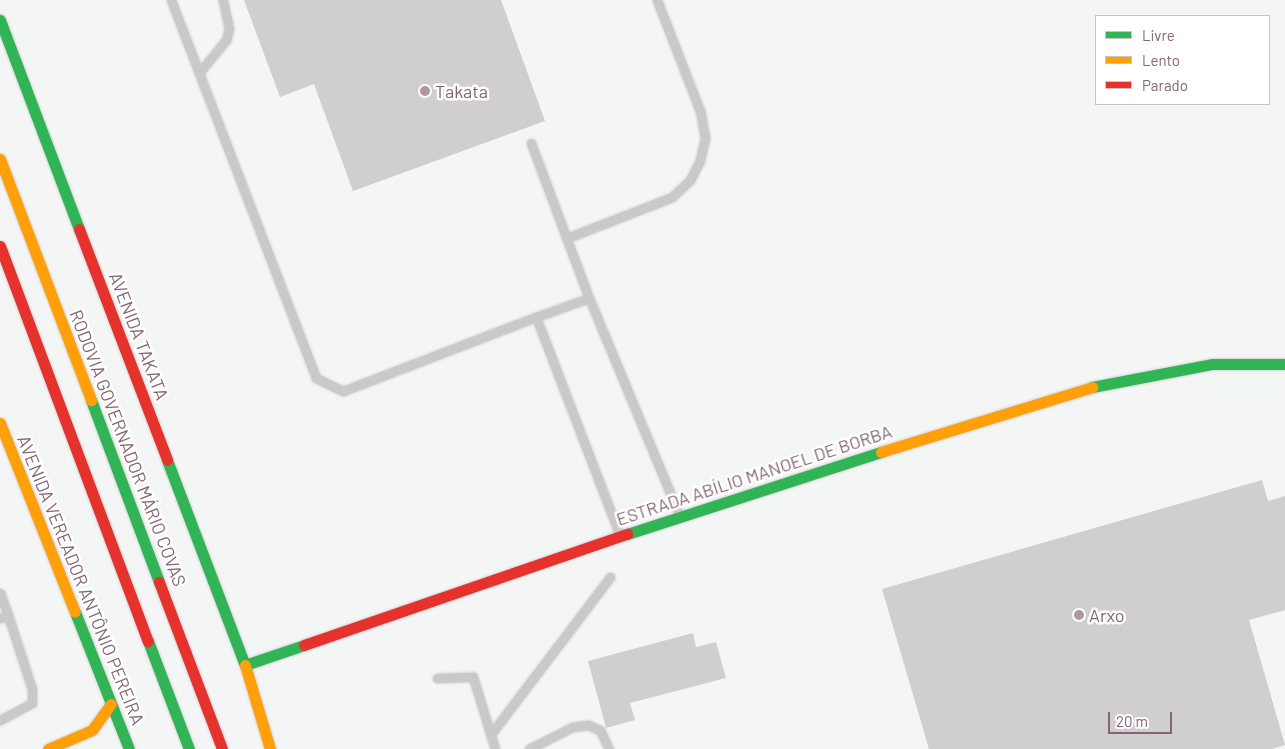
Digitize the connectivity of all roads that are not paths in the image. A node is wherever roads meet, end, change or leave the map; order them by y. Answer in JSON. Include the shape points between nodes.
{"nodes":[{"id":1,"x":171,"y":0,"type":"edge"},
{"id":2,"x":223,"y":0,"type":"edge"},
{"id":3,"x":657,"y":0,"type":"edge"},
{"id":4,"x":0,"y":20,"type":"edge"},
{"id":5,"x":199,"y":73,"type":"junction"},
{"id":6,"x":531,"y":143,"type":"dead end"},
{"id":7,"x":0,"y":159,"type":"edge"},
{"id":8,"x":567,"y":238,"type":"junction"},
{"id":9,"x":0,"y":246,"type":"edge"},
{"id":10,"x":589,"y":298,"type":"junction"},
{"id":11,"x":536,"y":317,"type":"junction"},
{"id":12,"x":1285,"y":364,"type":"edge"},
{"id":13,"x":0,"y":423,"type":"edge"},
{"id":14,"x":680,"y":517,"type":"junction"},
{"id":15,"x":620,"y":536,"type":"junction"},
{"id":16,"x":610,"y":577,"type":"dead end"},
{"id":17,"x":0,"y":593,"type":"edge"},
{"id":18,"x":4,"y":616,"type":"edge"},
{"id":19,"x":245,"y":665,"type":"junction"},
{"id":20,"x":437,"y":678,"type":"dead end"},
{"id":21,"x":111,"y":704,"type":"junction"},
{"id":22,"x":0,"y":720,"type":"edge"},
{"id":23,"x":491,"y":734,"type":"junction"},
{"id":24,"x":48,"y":749,"type":"edge"},
{"id":25,"x":129,"y":749,"type":"edge"},
{"id":26,"x":189,"y":749,"type":"edge"},
{"id":27,"x":222,"y":749,"type":"edge"},
{"id":28,"x":270,"y":749,"type":"edge"},
{"id":29,"x":495,"y":749,"type":"edge"},
{"id":30,"x":529,"y":749,"type":"edge"},
{"id":31,"x":609,"y":749,"type":"edge"}],
"edges":[{"from":1,"to":5,"type":"lane"},
{"from":2,"to":5,"type":"lane","via":[[229,29],[226,40]]},
{"from":3,"to":8,"type":"lane","via":[[700,111],[705,138],[700,160],[690,180],[672,197]]},
{"from":4,"to":19,"type":"main road","name":"AVENIDA TAKATA"},
{"from":5,"to":11,"type":"lane","via":[[316,378],[343,391]]},
{"from":6,"to":8,"type":"lane"},
{"from":7,"to":27,"type":"main road","name":"RODOVIA GOVERNADOR MÁRIO COVAS"},
{"from":8,"to":10,"type":"lane"},
{"from":9,"to":26,"type":"main road"},
{"from":10,"to":11,"type":"lane"},
{"from":10,"to":14,"type":"lane"},
{"from":11,"to":15,"type":"lane"},
{"from":12,"to":14,"type":"main road","name":"ESTRADA ABÍLIO MANOEL DE BORBA","via":[[1214,364],[1144,374],[1073,391]]},
{"from":13,"to":21,"type":"main road","name":"AVENIDA VEREADOR ANTÔNIO PEREIRA"},
{"from":14,"to":15,"type":"main road","name":"ESTRADA ABÍLIO MANOEL DE BORBA"},
{"from":15,"to":19,"type":"main road","name":"ESTRADA ABÍLIO MANOEL DE BORBA"},
{"from":16,"to":23,"type":"lane"},
{"from":17,"to":18,"type":"lane"},
{"from":18,"to":22,"type":"lane","via":[[32,689],[32,703]]},
{"from":19,"to":28,"type":"main road","name":"AVENIDA TAKATA"},
{"from":20,"to":23,"type":"lane","via":[[473,678]]},
{"from":21,"to":24,"type":"main road","via":[[92,730]]},
{"from":21,"to":25,"type":"main road","name":"AVENIDA VEREADOR ANTÔNIO PEREIRA"},
{"from":23,"to":29,"type":"lane"},
{"from":30,"to":31,"type":"lane","via":[[572,727],[588,725],[600,730]]}]}
